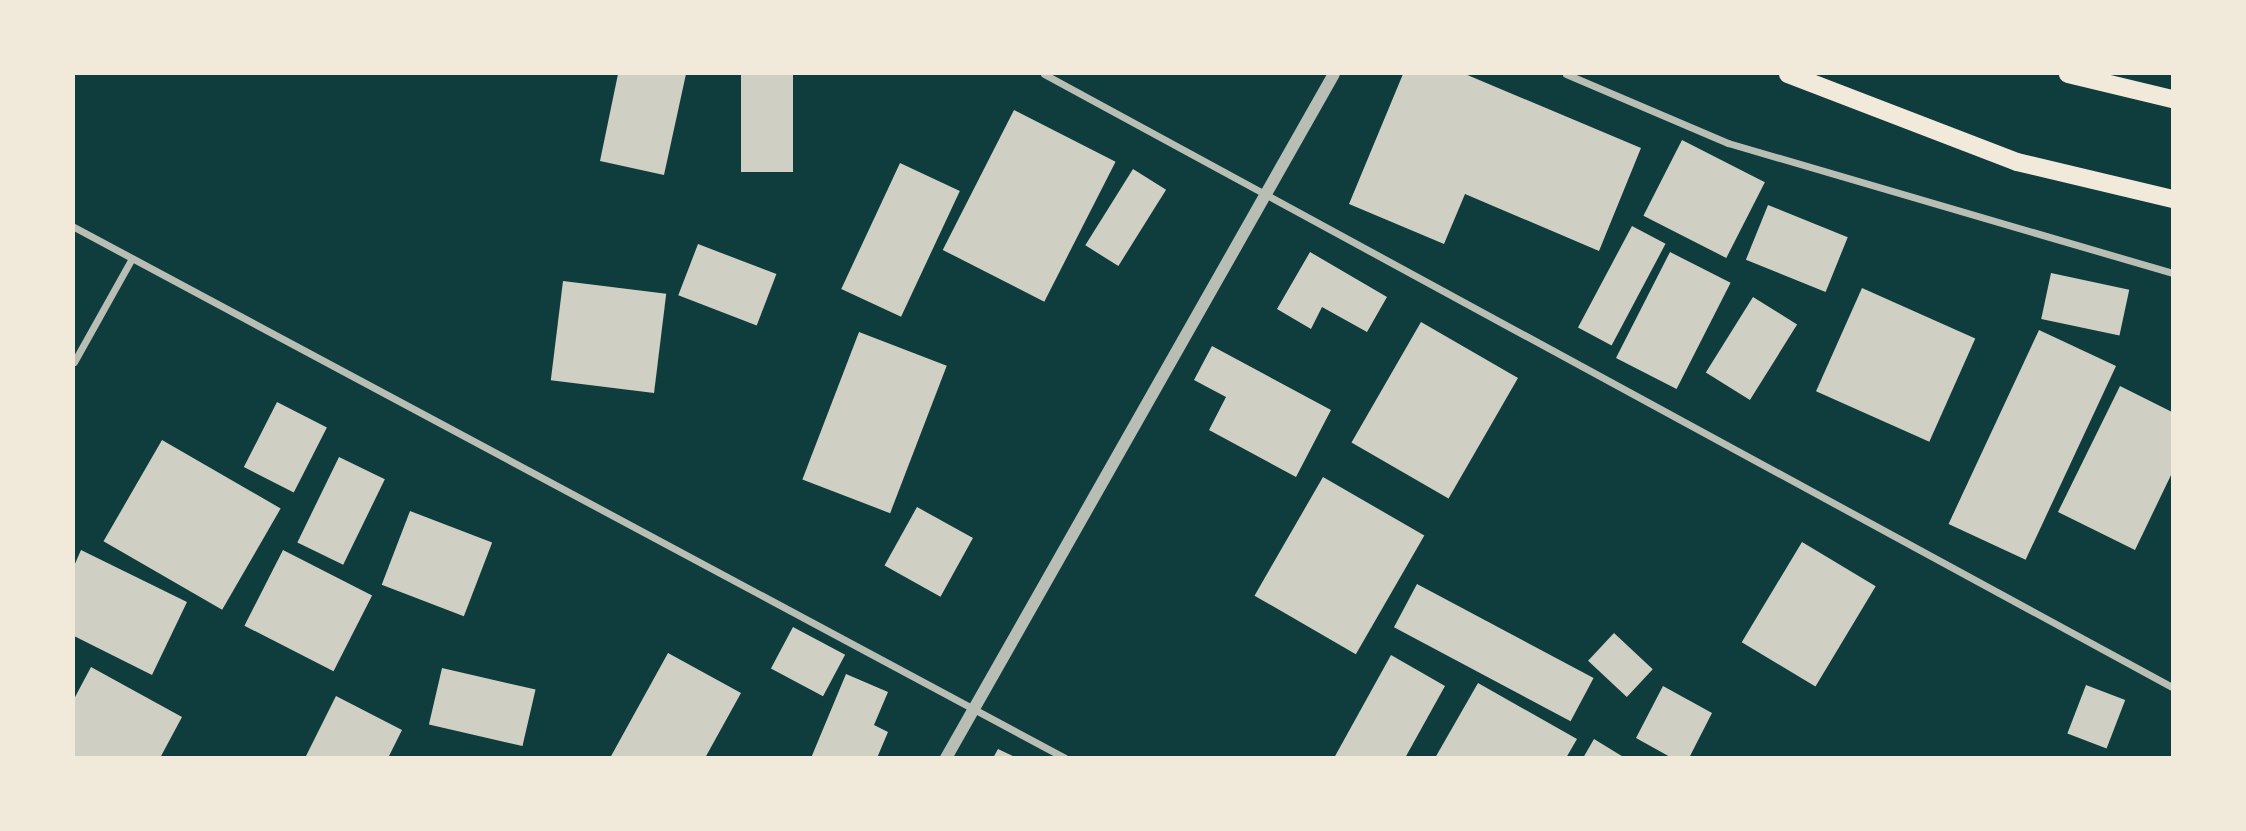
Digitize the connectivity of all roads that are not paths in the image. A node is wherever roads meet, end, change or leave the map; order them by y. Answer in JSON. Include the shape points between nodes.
{"nodes":[{"id":1,"x":1044,"y":74,"type":"edge"},
{"id":2,"x":1334,"y":74,"type":"edge"},
{"id":3,"x":1566,"y":74,"type":"edge"},
{"id":4,"x":1788,"y":74,"type":"edge"},
{"id":5,"x":2068,"y":74,"type":"edge"},
{"id":6,"x":2172,"y":99,"type":"edge"},
{"id":7,"x":1264,"y":197,"type":"junction"},
{"id":8,"x":2172,"y":199,"type":"edge"},
{"id":9,"x":74,"y":227,"type":"edge"},
{"id":10,"x":131,"y":260,"type":"junction"},
{"id":11,"x":2172,"y":273,"type":"edge"},
{"id":12,"x":74,"y":362,"type":"edge"},
{"id":13,"x":2172,"y":687,"type":"edge"},
{"id":14,"x":971,"y":707,"type":"junction"},
{"id":15,"x":946,"y":758,"type":"edge"},
{"id":16,"x":1065,"y":758,"type":"edge"}],
"edges":[{"from":1,"to":7,"type":"street"},
{"from":2,"to":7,"type":"street"},
{"from":3,"to":11,"type":"street","via":[[1728,143]]},
{"from":4,"to":8,"type":"main road","via":[[2017,162]]},
{"from":5,"to":6,"type":"main road"},
{"from":7,"to":13,"type":"street"},
{"from":7,"to":14,"type":"street"},
{"from":9,"to":10,"type":"street"},
{"from":10,"to":12,"type":"street"},
{"from":10,"to":14,"type":"street"},
{"from":14,"to":15,"type":"street"},
{"from":14,"to":16,"type":"street"}]}
